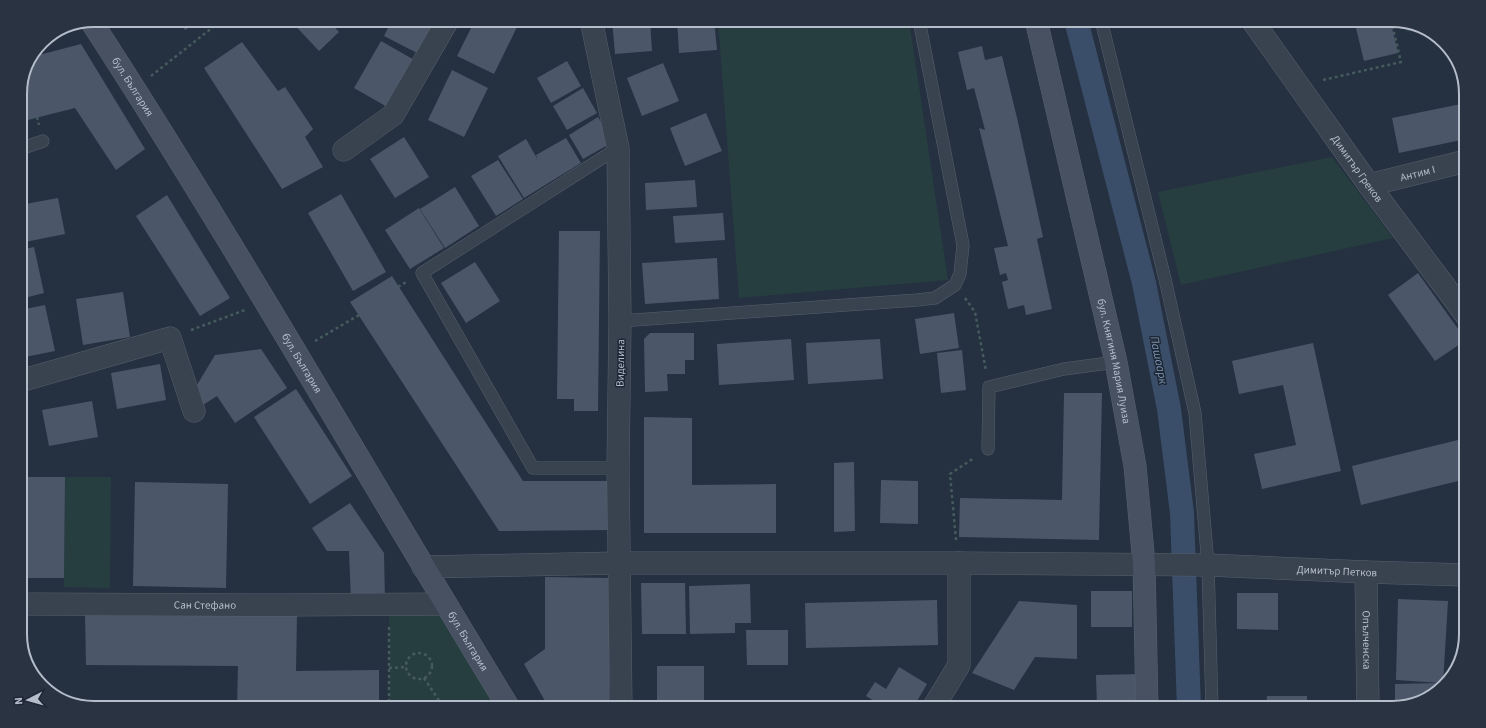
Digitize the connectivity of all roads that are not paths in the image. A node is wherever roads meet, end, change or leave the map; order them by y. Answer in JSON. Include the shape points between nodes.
{"nodes":[{"id":1,"x":95,"y":27,"type":"edge"},
{"id":2,"x":444,"y":27,"type":"edge"},
{"id":3,"x":592,"y":27,"type":"edge"},
{"id":4,"x":920,"y":27,"type":"edge"},
{"id":5,"x":1038,"y":27,"type":"edge"},
{"id":6,"x":1103,"y":27,"type":"edge"},
{"id":7,"x":1257,"y":27,"type":"edge"},
{"id":8,"x":43,"y":141,"type":"dead end"},
{"id":9,"x":27,"y":147,"type":"edge"},
{"id":10,"x":618,"y":148,"type":"junction"},
{"id":11,"x":344,"y":150,"type":"dead end"},
{"id":12,"x":1459,"y":163,"type":"edge"},
{"id":13,"x":1369,"y":185,"type":"junction"},
{"id":14,"x":1459,"y":306,"type":"edge"},
{"id":15,"x":620,"y":321,"type":"junction"},
{"id":16,"x":1116,"y":362,"type":"junction"},
{"id":17,"x":27,"y":379,"type":"edge"},
{"id":18,"x":194,"y":412,"type":"dead end"},
{"id":19,"x":988,"y":449,"type":"road end"},
{"id":20,"x":618,"y":468,"type":"junction"},
{"id":21,"x":959,"y":562,"type":"junction"},
{"id":22,"x":619,"y":564,"type":"junction"},
{"id":23,"x":1144,"y":564,"type":"junction"},
{"id":24,"x":1208,"y":565,"type":"junction"},
{"id":25,"x":423,"y":567,"type":"junction"},
{"id":26,"x":1366,"y":572,"type":"junction"},
{"id":27,"x":1459,"y":575,"type":"edge"},
{"id":28,"x":27,"y":604,"type":"edge"},
{"id":29,"x":446,"y":604,"type":"junction"},
{"id":30,"x":505,"y":701,"type":"edge"},
{"id":31,"x":621,"y":701,"type":"edge"},
{"id":32,"x":937,"y":701,"type":"edge"},
{"id":33,"x":1147,"y":701,"type":"edge"},
{"id":34,"x":1212,"y":701,"type":"edge"},
{"id":35,"x":1368,"y":701,"type":"edge"}],
"edges":[{"from":1,"to":25,"type":"street","name":"бул. България","via":[[135,88],[296,353]]},
{"from":2,"to":11,"type":"street","via":[[393,115]]},
{"from":3,"to":10,"type":"street","name":"Виделина"},
{"from":4,"to":15,"type":"lane","via":[[963,244],[960,274],[955,285],[935,298],[917,300]]},
{"from":5,"to":16,"type":"street","name":"бул. Княгиня Мария Луиза"},
{"from":6,"to":24,"type":"lane","via":[[1165,279],[1194,413]]},
{"from":7,"to":13,"type":"street","name":"Димитър Греков"},
{"from":8,"to":9,"type":"lane"},
{"from":10,"to":15,"type":"street","name":"Виделина"},
{"from":10,"to":20,"type":"lane","via":[[422,273],[533,468]]},
{"from":12,"to":13,"type":"street","name":"Антим I"},
{"from":13,"to":14,"type":"street","name":"Димитър Греков"},
{"from":15,"to":20,"type":"street","name":"Виделина"},
{"from":16,"to":19,"type":"lane","via":[[1064,369],[989,387]]},
{"from":16,"to":23,"type":"street","name":"бул. Княгиня Мария Луиза","via":[[1135,466]]},
{"from":17,"to":18,"type":"street","via":[[170,338]]},
{"from":20,"to":22,"type":"street","name":"Виделина"},
{"from":21,"to":22,"type":"street","name":"Димитър Петков"},
{"from":21,"to":23,"type":"street","name":"Димитър Петков"},
{"from":21,"to":32,"type":"street","via":[[959,665]]},
{"from":22,"to":25,"type":"street","name":"Димитър Петков"},
{"from":22,"to":31,"type":"street","name":"Виделина"},
{"from":23,"to":24,"type":"street","name":"Димитър Петков"},
{"from":23,"to":33,"type":"street","name":"бул. Княгиня Мария Луиза"},
{"from":24,"to":26,"type":"street","name":"Димитър Петков"},
{"from":24,"to":34,"type":"lane"},
{"from":25,"to":29,"type":"street","name":"бул. България"},
{"from":26,"to":27,"type":"street","name":"Димитър Петков"},
{"from":26,"to":35,"type":"street","name":"Опълченска"},
{"from":28,"to":29,"type":"street","name":"Сан Стефано","via":[[285,610]]},
{"from":29,"to":30,"type":"street","name":"бул. България"}]}
